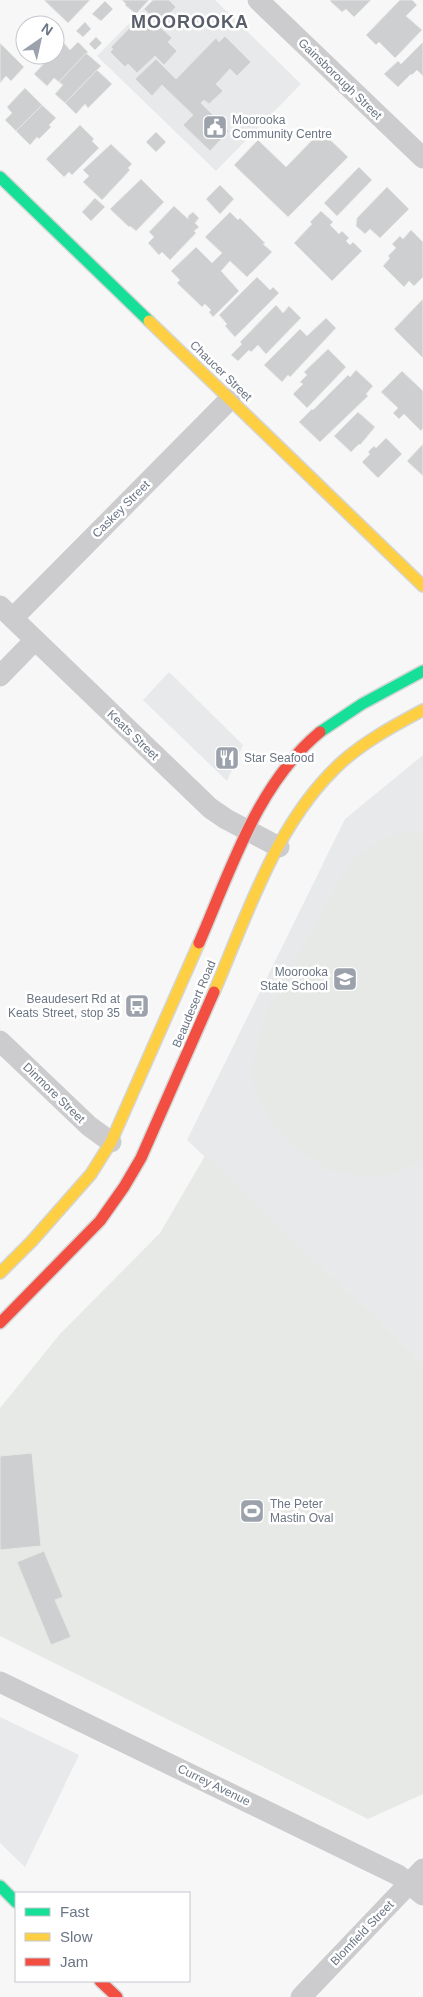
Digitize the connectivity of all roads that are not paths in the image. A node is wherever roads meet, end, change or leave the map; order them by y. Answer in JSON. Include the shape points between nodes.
{"nodes":[{"id":1,"x":258,"y":0,"type":"edge"},
{"id":2,"x":422,"y":155,"type":"edge"},
{"id":3,"x":0,"y":177,"type":"edge"},
{"id":4,"x":230,"y":399,"type":"junction"},
{"id":5,"x":423,"y":586,"type":"edge"},
{"id":6,"x":6,"y":612,"type":"edge"},
{"id":7,"x":35,"y":640,"type":"junction"},
{"id":8,"x":423,"y":671,"type":"edge"},
{"id":9,"x":0,"y":676,"type":"edge"},
{"id":10,"x":423,"y":710,"type":"edge"},
{"id":11,"x":248,"y":830,"type":"junction"},
{"id":12,"x":279,"y":847,"type":"junction"},
{"id":13,"x":0,"y":1041,"type":"edge"},
{"id":14,"x":111,"y":1142,"type":"junction"},
{"id":15,"x":0,"y":1273,"type":"edge"},
{"id":16,"x":0,"y":1323,"type":"edge"},
{"id":17,"x":0,"y":1682,"type":"edge"},
{"id":18,"x":418,"y":1882,"type":"edge"},
{"id":19,"x":0,"y":1886,"type":"edge"},
{"id":20,"x":15,"y":1901,"type":"edge"},
{"id":21,"x":101,"y":1982,"type":"edge"},
{"id":22,"x":117,"y":1997,"type":"edge"},
{"id":23,"x":301,"y":1997,"type":"edge"}],
"edges":[{"from":1,"to":2,"type":"street","name":"Gainsborough Street"},
{"from":3,"to":4,"type":"main road","name":"Chaucer Street"},
{"from":4,"to":5,"type":"main road","name":"Chaucer Street"},
{"from":4,"to":6,"type":"street","name":"Caskey Street"},
{"from":6,"to":7,"type":"street","name":"Keats Street"},
{"from":7,"to":9,"type":"street"},
{"from":7,"to":11,"type":"street","name":"Keats Street","via":[[190,790],[219,814]]},
{"from":8,"to":11,"type":"main road","name":"Beaudesert Road","via":[[335,721],[305,746],[283,771]]},
{"from":10,"to":12,"type":"main road","name":"Beaudesert Road","via":[[342,762],[299,813]]},
{"from":11,"to":12,"type":"street","name":"Keats Street"},
{"from":11,"to":14,"type":"main road","name":"Beaudesert Road"},
{"from":12,"to":16,"type":"main road","name":"Beaudesert Road","via":[[142,1158],[100,1221]]},
{"from":13,"to":14,"type":"street","name":"Dinmore Street","via":[[89,1126]]},
{"from":14,"to":15,"type":"main road","name":"Beaudesert Road","via":[[90,1174]]},
{"from":17,"to":18,"type":"street","name":"Currey Avenue"},
{"from":18,"to":23,"type":"street","name":"Blomfield Street"},
{"from":19,"to":20,"type":"main road"},
{"from":21,"to":22,"type":"main road"}]}
